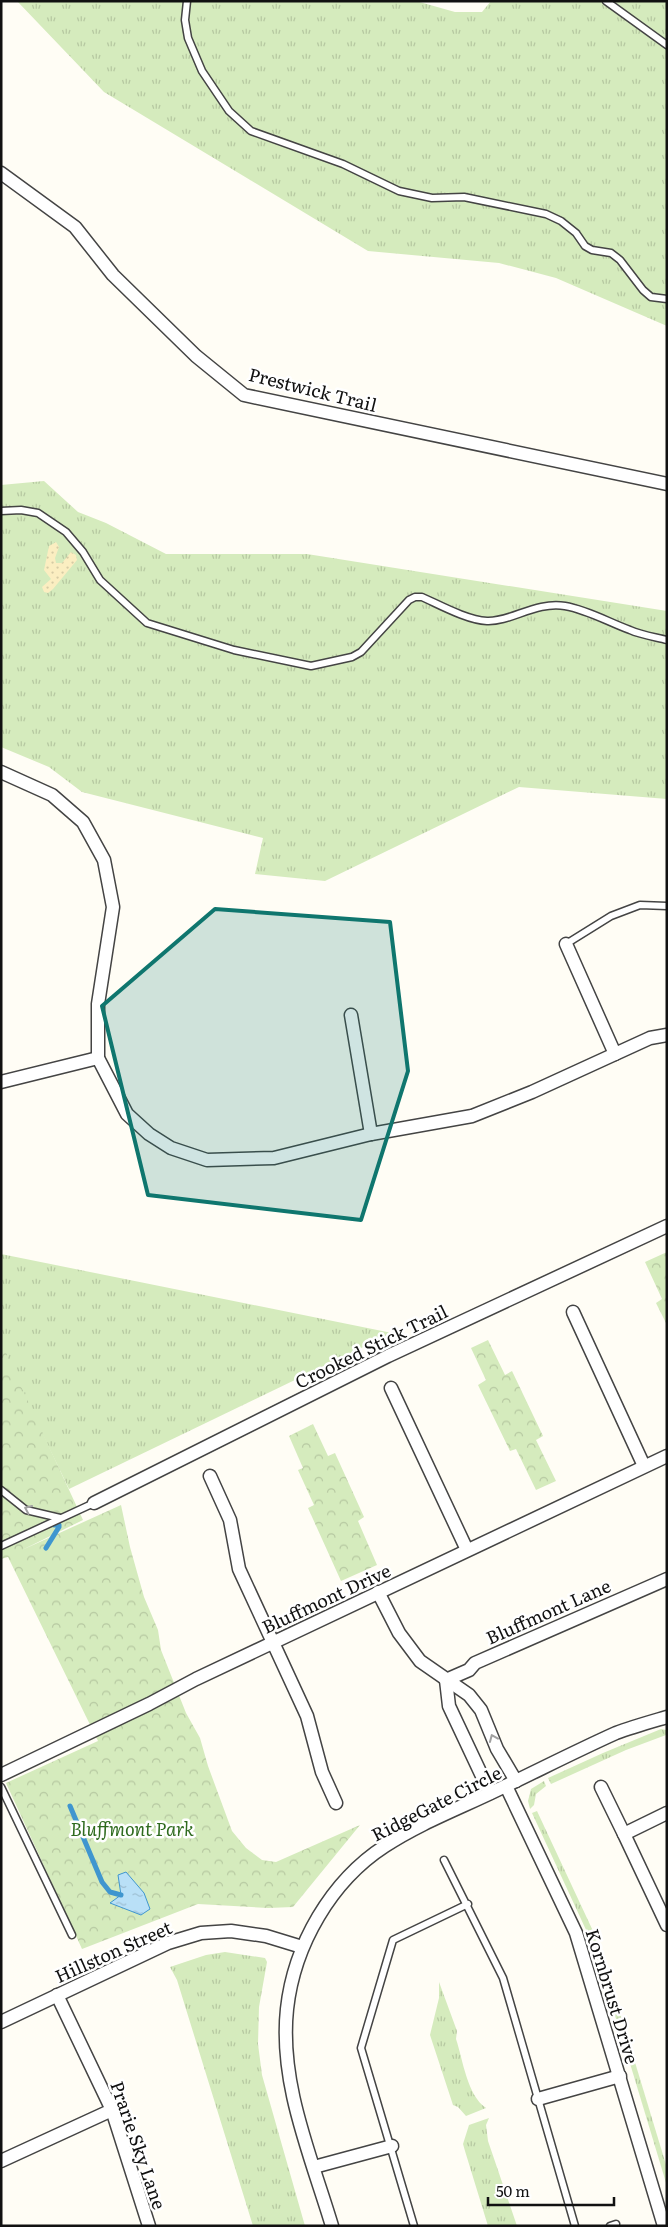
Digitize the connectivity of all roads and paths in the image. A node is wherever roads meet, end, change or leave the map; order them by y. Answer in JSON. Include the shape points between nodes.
{"nodes":[{"id":1,"x":187,"y":1,"type":"edge"},
{"id":2,"x":606,"y":1,"type":"edge"},
{"id":3,"x":667,"y":45,"type":"edge"},
{"id":4,"x":1,"y":172,"type":"edge"},
{"id":5,"x":667,"y":299,"type":"edge"},
{"id":6,"x":667,"y":484,"type":"edge"},
{"id":7,"x":1,"y":511,"type":"edge"},
{"id":8,"x":667,"y":640,"type":"edge"},
{"id":9,"x":1,"y":772,"type":"edge"},
{"id":10,"x":667,"y":906,"type":"edge"},
{"id":11,"x":566,"y":944,"type":"joint"},
{"id":12,"x":351,"y":1015,"type":"dead end"},
{"id":13,"x":667,"y":1035,"type":"edge"},
{"id":14,"x":615,"y":1054,"type":"junction"},
{"id":15,"x":98,"y":1058,"type":"junction"},
{"id":16,"x":1,"y":1082,"type":"edge"},
{"id":17,"x":370,"y":1134,"type":"junction"},
{"id":18,"x":667,"y":1226,"type":"edge"},
{"id":19,"x":573,"y":1312,"type":"dead end"},
{"id":20,"x":391,"y":1388,"type":"dead end"},
{"id":21,"x":667,"y":1456,"type":"edge"},
{"id":22,"x":644,"y":1466,"type":"junction"},
{"id":23,"x":210,"y":1476,"type":"dead end"},
{"id":24,"x":1,"y":1490,"type":"edge"},
{"id":25,"x":94,"y":1503,"type":"joint"},
{"id":26,"x":60,"y":1518,"type":"junction"},
{"id":27,"x":1,"y":1546,"type":"edge"},
{"id":28,"x":467,"y":1550,"type":"junction"},
{"id":29,"x":667,"y":1579,"type":"edge"},
{"id":30,"x":378,"y":1592,"type":"junction"},
{"id":31,"x":273,"y":1642,"type":"junction"},
{"id":32,"x":446,"y":1680,"type":"junction"},
{"id":33,"x":667,"y":1717,"type":"edge"},
{"id":34,"x":1,"y":1774,"type":"edge"},
{"id":35,"x":511,"y":1783,"type":"junction"},
{"id":36,"x":601,"y":1786,"type":"dead end"},
{"id":37,"x":1,"y":1787,"type":"edge"},
{"id":38,"x":490,"y":1793,"type":"junction"},
{"id":39,"x":336,"y":1802,"type":"dead end"},
{"id":40,"x":667,"y":1814,"type":"edge"},
{"id":41,"x":624,"y":1834,"type":"junction"},
{"id":42,"x":444,"y":1860,"type":"dead end"},
{"id":43,"x":468,"y":1904,"type":"junction"},
{"id":44,"x":667,"y":1925,"type":"edge"},
{"id":45,"x":72,"y":1935,"type":"dead end"},
{"id":46,"x":302,"y":1948,"type":"junction"},
{"id":47,"x":58,"y":1995,"type":"junction"},
{"id":48,"x":1,"y":2022,"type":"edge"},
{"id":49,"x":620,"y":2076,"type":"junction"},
{"id":50,"x":538,"y":2099,"type":"junction"},
{"id":51,"x":112,"y":2110,"type":"junction"},
{"id":52,"x":392,"y":2146,"type":"junction"},
{"id":53,"x":1,"y":2161,"type":"edge"},
{"id":54,"x":314,"y":2167,"type":"junction"},
{"id":55,"x":149,"y":2226,"type":"edge"},
{"id":56,"x":332,"y":2226,"type":"edge"},
{"id":57,"x":414,"y":2226,"type":"edge"},
{"id":58,"x":575,"y":2226,"type":"edge"},
{"id":59,"x":664,"y":2226,"type":"edge"}],
"edges":[{"from":1,"to":5,"type":"lane","via":[[185,20],[188,38],[198,63],[229,110],[251,131],[343,164],[399,191],[432,198],[464,197],[546,214],[576,232],[585,246],[612,253],[651,297]]},
{"from":2,"to":3,"type":"lane"},
{"from":4,"to":6,"type":"street","name":"Prestwick Trail","via":[[75,227],[113,275],[196,356],[244,395]]},
{"from":7,"to":8,"type":"lane","via":[[38,513],[52,522],[76,543],[100,580],[148,622],[234,650],[311,666],[361,652],[415,597],[488,621],[536,608],[565,606],[632,631]]},
{"from":9,"to":15,"type":"street","via":[[52,795],[82,822],[104,860],[114,906],[98,1004]]},
{"from":10,"to":11,"type":"lane","via":[[640,905],[611,916]]},
{"from":11,"to":14,"type":"street"},
{"from":12,"to":17,"type":"street"},
{"from":13,"to":14,"type":"street","via":[[650,1038]]},
{"from":14,"to":17,"type":"street","via":[[472,1116]]},
{"from":15,"to":16,"type":"street"},
{"from":15,"to":17,"type":"street","via":[[127,1114],[171,1148],[207,1160],[274,1158]]},
{"from":18,"to":25,"type":"street","name":"Crooked Stick Trail","via":[[388,1356]]},
{"from":19,"to":22,"type":"street"},
{"from":20,"to":28,"type":"street"},
{"from":21,"to":22,"type":"street","name":"Bluffmont Drive"},
{"from":22,"to":28,"type":"street","name":"Bluffmont Drive"},
{"from":23,"to":31,"type":"street","via":[[230,1520],[239,1568]]},
{"from":26,"to":24,"type":"lane","one_way":true,"via":[[26,1510]]},
{"from":25,"to":26,"type":"lane"},
{"from":26,"to":27,"type":"lane"},
{"from":28,"to":30,"type":"street","name":"Bluffmont Drive"},
{"from":29,"to":32,"type":"street","name":"Bluffmont Lane","via":[[475,1663],[469,1670]]},
{"from":30,"to":31,"type":"street","name":"Bluffmont Drive"},
{"from":30,"to":32,"type":"street","name":"Kornbrust Drive","via":[[399,1633],[420,1661]]},
{"from":31,"to":34,"type":"street","name":"Bluffmont Drive"},
{"from":31,"to":39,"type":"street","via":[[307,1716],[322,1772]]},
{"from":35,"to":32,"type":"street","name":"Kornbrust Drive","one_way":true,"via":[[481,1710],[469,1695]]},
{"from":32,"to":38,"type":"street","via":[[449,1706]]},
{"from":33,"to":35,"type":"street","name":"RidgeGate Circle","via":[[618,1733]]},
{"from":35,"to":38,"type":"street","name":"RidgeGate Circle"},
{"from":35,"to":49,"type":"street","name":"Kornbrust Drive","via":[[576,1933]]},
{"from":36,"to":41,"type":"street"},
{"from":37,"to":45,"type":"lane"},
{"from":38,"to":46,"type":"street","name":"RidgeGate Circle","via":[[385,1846],[360,1865],[331,1897]]},
{"from":40,"to":41,"type":"street"},
{"from":41,"to":44,"type":"street"},
{"from":42,"to":43,"type":"lane"},
{"from":43,"to":50,"type":"lane","via":[[503,1978]]},
{"from":43,"to":52,"type":"lane","via":[[393,1940],[361,2048]]},
{"from":46,"to":47,"type":"street","name":"Hillston Street","via":[[266,1936],[231,1930],[201,1933],[168,1942]]},
{"from":46,"to":54,"type":"street","name":"RidgeGate Circle","via":[[292,1977],[287,2010],[287,2066]]},
{"from":47,"to":48,"type":"street","name":"Hillston Street"},
{"from":47,"to":51,"type":"street","name":"Prarie Sky Lane"},
{"from":49,"to":50,"type":"street"},
{"from":49,"to":59,"type":"street","name":"Kornbrust Drive"},
{"from":50,"to":58,"type":"lane"},
{"from":51,"to":53,"type":"street"},
{"from":51,"to":55,"type":"street","name":"Prarie Sky Lane"},
{"from":52,"to":54,"type":"street"},
{"from":52,"to":57,"type":"lane"},
{"from":54,"to":56,"type":"street","name":"RidgeGate Circle"}]}
